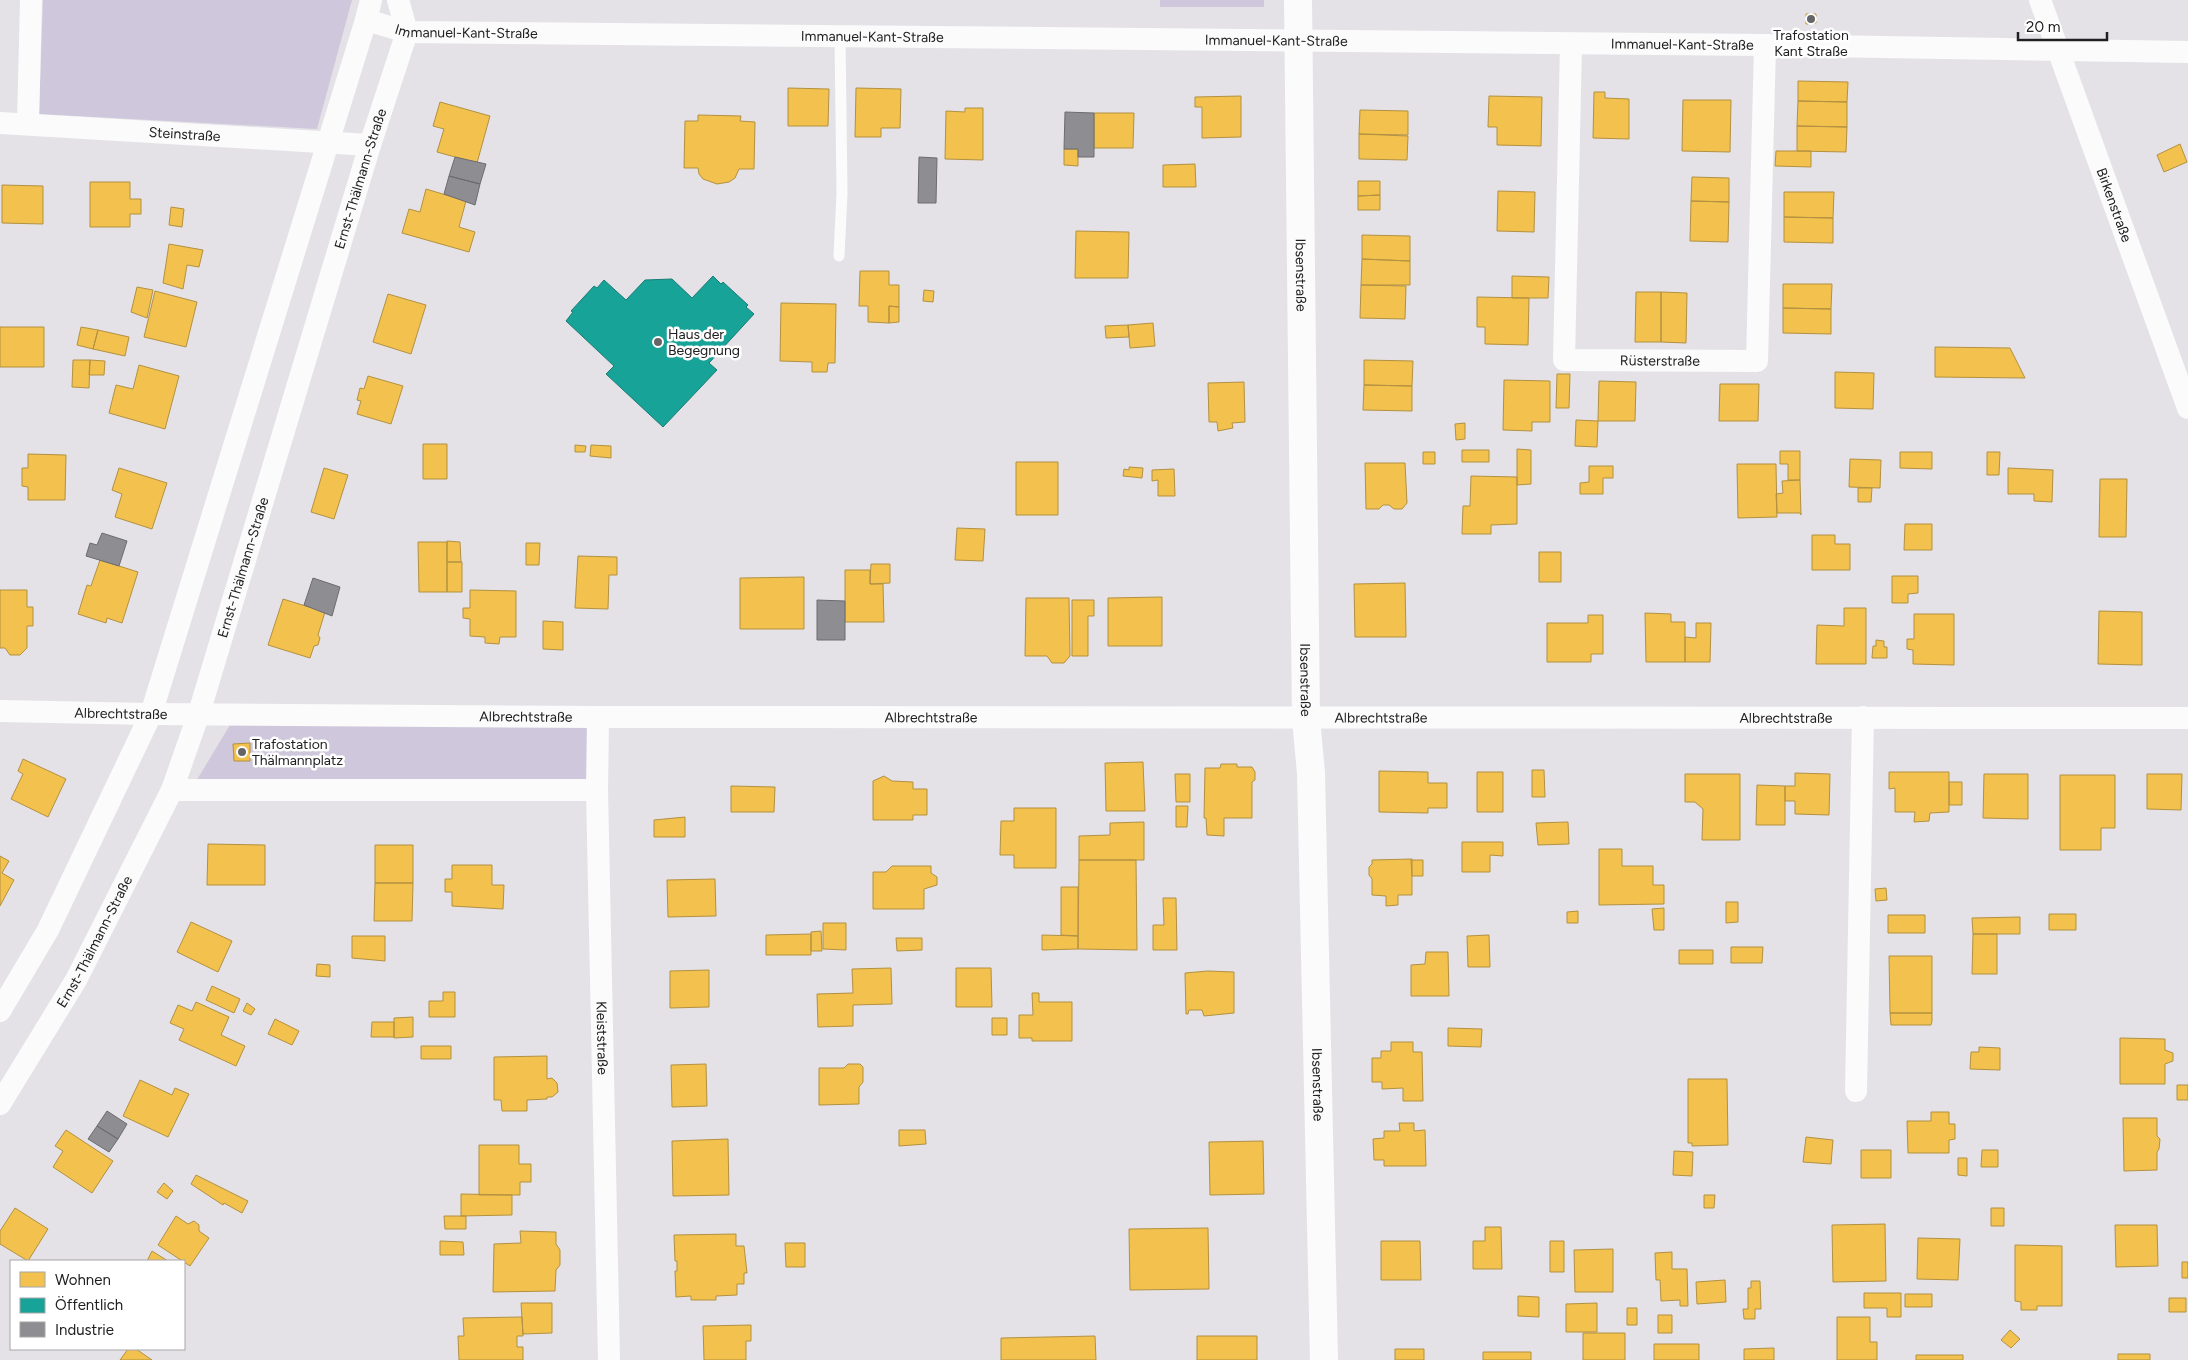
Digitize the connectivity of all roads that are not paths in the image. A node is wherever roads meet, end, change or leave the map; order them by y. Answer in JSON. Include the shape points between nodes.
{"nodes":[{"id":1,"x":31,"y":0,"type":"edge"},
{"id":2,"x":398,"y":0,"type":"edge"},
{"id":3,"x":1298,"y":0,"type":"edge"},
{"id":4,"x":2040,"y":0,"type":"edge"},
{"id":5,"x":368,"y":10,"type":"edge"},
{"id":6,"x":407,"y":32,"type":"junction"},
{"id":7,"x":840,"y":37,"type":"junction"},
{"id":8,"x":1300,"y":42,"type":"junction"},
{"id":9,"x":1571,"y":44,"type":"junction"},
{"id":10,"x":1765,"y":45,"type":"junction"},
{"id":11,"x":2057,"y":49,"type":"junction"},
{"id":12,"x":2188,"y":52,"type":"edge"},
{"id":13,"x":0,"y":123,"type":"edge"},
{"id":14,"x":28,"y":123,"type":"junction"},
{"id":15,"x":328,"y":142,"type":"junction"},
{"id":16,"x":370,"y":145,"type":"junction"},
{"id":17,"x":839,"y":256,"type":"dead end"},
{"id":18,"x":2188,"y":408,"type":"edge"},
{"id":19,"x":0,"y":711,"type":"edge"},
{"id":20,"x":199,"y":713,"type":"junction"},
{"id":21,"x":151,"y":714,"type":"junction"},
{"id":22,"x":1863,"y":717,"type":"junction"},
{"id":23,"x":598,"y":718,"type":"junction"},
{"id":24,"x":2188,"y":718,"type":"edge"},
{"id":25,"x":1306,"y":719,"type":"junction"},
{"id":26,"x":172,"y":790,"type":"junction"},
{"id":27,"x":597,"y":790,"type":"junction"},
{"id":28,"x":0,"y":1011,"type":"edge"},
{"id":29,"x":1856,"y":1091,"type":"dead end"},
{"id":30,"x":0,"y":1104,"type":"edge"},
{"id":31,"x":609,"y":1360,"type":"edge"},
{"id":32,"x":1324,"y":1360,"type":"edge"}],
"edges":[{"from":1,"to":14,"type":"street"},
{"from":2,"to":6,"type":"street"},
{"from":3,"to":8,"type":"street","name":"Ibsenstraße"},
{"from":4,"to":11,"type":"street","name":"Birkenstraße"},
{"from":5,"to":6,"type":"street","name":"Immanuel-Kant-Straße"},
{"from":5,"to":15,"type":"street"},
{"from":6,"to":7,"type":"street","name":"Immanuel-Kant-Straße"},
{"from":6,"to":16,"type":"street","name":"Ernst-Thälmann-Straße"},
{"from":7,"to":8,"type":"street","name":"Immanuel-Kant-Straße"},
{"from":7,"to":17,"type":"lane","via":[[842,193]]},
{"from":8,"to":9,"type":"street","name":"Immanuel-Kant-Straße"},
{"from":8,"to":25,"type":"street","name":"Ibsenstraße"},
{"from":9,"to":10,"type":"street","name":"Immanuel-Kant-Straße"},
{"from":9,"to":10,"type":"street","name":"Rüsterstraße","via":[[1564,360],[1757,361]]},
{"from":10,"to":11,"type":"street","name":"Immanuel-Kant-Straße"},
{"from":11,"to":12,"type":"street","name":"Immanuel-Kant-Straße"},
{"from":11,"to":18,"type":"street","name":"Birkenstraße"},
{"from":13,"to":14,"type":"street","name":"Steinstraße"},
{"from":14,"to":15,"type":"street","name":"Steinstraße"},
{"from":15,"to":16,"type":"street","name":"Steinstraße"},
{"from":15,"to":21,"type":"street"},
{"from":16,"to":20,"type":"street","name":"Ernst-Thälmann-Straße"},
{"from":19,"to":21,"type":"street","name":"Albrechtstraße"},
{"from":20,"to":21,"type":"street","name":"Albrechtstraße"},
{"from":20,"to":23,"type":"street","name":"Albrechtstraße"},
{"from":20,"to":26,"type":"street","name":"Ernst-Thälmann-Straße"},
{"from":21,"to":28,"type":"street","via":[[48,930]]},
{"from":22,"to":24,"type":"street","name":"Albrechtstraße"},
{"from":22,"to":25,"type":"street","name":"Albrechtstraße"},
{"from":22,"to":29,"type":"street"},
{"from":23,"to":25,"type":"street","name":"Albrechtstraße"},
{"from":23,"to":27,"type":"street","name":"Kleiststraße"},
{"from":25,"to":32,"type":"street","name":"Ibsenstraße"},
{"from":26,"to":27,"type":"street"},
{"from":26,"to":30,"type":"street","name":"Ernst-Thälmann-Straße","via":[[76,980]]},
{"from":27,"to":31,"type":"street","name":"Kleiststraße"}]}
